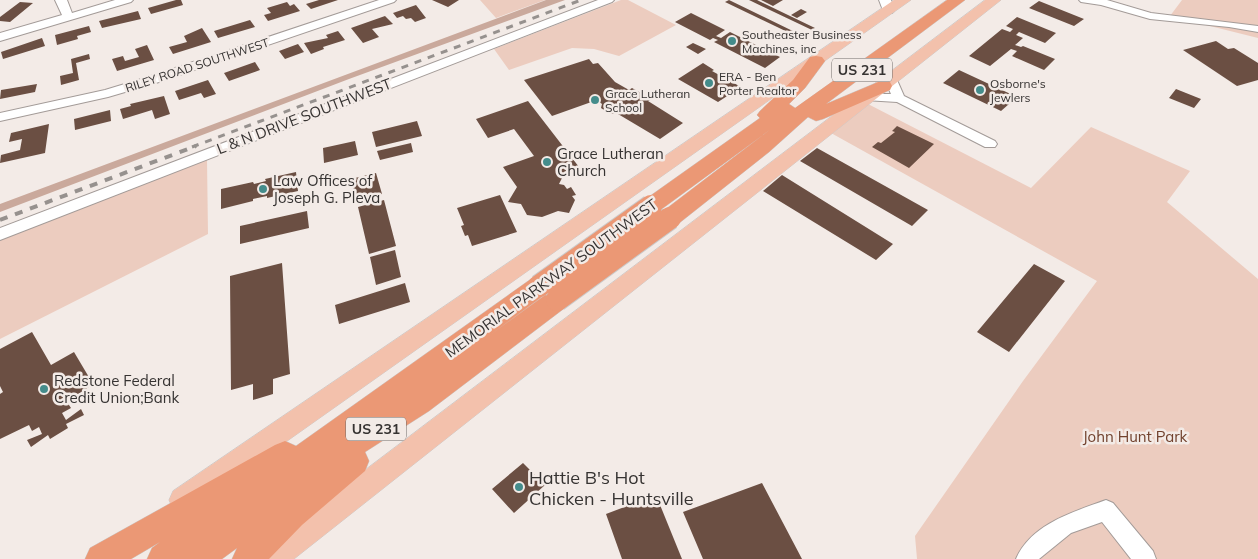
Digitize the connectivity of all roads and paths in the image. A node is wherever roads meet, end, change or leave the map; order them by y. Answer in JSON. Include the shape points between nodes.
{"nodes":[{"id":1,"x":61,"y":0,"type":"edge"},
{"id":2,"x":127,"y":0,"type":"edge"},
{"id":3,"x":390,"y":0,"type":"edge"},
{"id":4,"x":608,"y":0,"type":"edge"},
{"id":5,"x":904,"y":0,"type":"edge"},
{"id":6,"x":941,"y":0,"type":"edge"},
{"id":7,"x":957,"y":0,"type":"edge"},
{"id":8,"x":994,"y":0,"type":"edge"},
{"id":9,"x":1085,"y":0,"type":"edge"},
{"id":10,"x":1100,"y":1,"type":"edge"},
{"id":11,"x":886,"y":5,"type":"edge"},
{"id":12,"x":68,"y":17,"type":"junction"},
{"id":13,"x":1258,"y":29,"type":"edge"},
{"id":14,"x":0,"y":37,"type":"edge"},
{"id":15,"x":816,"y":61,"type":"junction"},
{"id":16,"x":881,"y":87,"type":"junction"},
{"id":17,"x":899,"y":98,"type":"junction"},
{"id":18,"x":0,"y":117,"type":"edge"},
{"id":19,"x":747,"y":136,"type":"junction"},
{"id":20,"x":769,"y":142,"type":"junction"},
{"id":21,"x":990,"y":144,"type":"dead end"},
{"id":22,"x":611,"y":204,"type":"junction"},
{"id":23,"x":660,"y":212,"type":"junction"},
{"id":24,"x":0,"y":234,"type":"edge"},
{"id":25,"x":677,"y":246,"type":"junction"},
{"id":26,"x":525,"y":264,"type":"junction"},
{"id":27,"x":548,"y":293,"type":"junction"},
{"id":28,"x":604,"y":302,"type":"junction"},
{"id":29,"x":419,"y":402,"type":"junction"},
{"id":30,"x":344,"y":427,"type":"junction"},
{"id":31,"x":1106,"y":510,"type":"joint"},
{"id":32,"x":98,"y":559,"type":"edge"},
{"id":33,"x":101,"y":559,"type":"edge"},
{"id":34,"x":163,"y":559,"type":"edge"},
{"id":35,"x":196,"y":559,"type":"edge"},
{"id":36,"x":248,"y":559,"type":"edge"},
{"id":37,"x":271,"y":559,"type":"edge"},
{"id":38,"x":1027,"y":559,"type":"edge"},
{"id":39,"x":1145,"y":559,"type":"edge"}],
"edges":[{"from":1,"to":12,"type":"street"},
{"from":2,"to":12,"type":"street"},
{"from":3,"to":18,"type":"street","name":"RILEY ROAD SOUTHWEST","via":[[156,79]]},
{"from":4,"to":24,"type":"street","name":"L & N DRIVE SOUTHWEST"},
{"from":5,"to":11,"type":"main road"},
{"from":6,"to":19,"type":"highway","name":"MEMORIAL PARKWAY SOUTHWEST","number":"US 231"},
{"from":7,"to":20,"type":"highway","name":"MEMORIAL PARKWAY SOUTHWEST","number":"US 231","via":[[806,109]]},
{"from":8,"to":16,"type":"main road"},
{"from":9,"to":10,"type":"street"},
{"from":10,"to":13,"type":"street","via":[[1150,16]]},
{"from":11,"to":15,"type":"main road"},
{"from":12,"to":14,"type":"street"},
{"from":15,"to":19,"type":"highway"},
{"from":15,"to":22,"type":"main road"},
{"from":16,"to":17,"type":"street"},
{"from":16,"to":17,"type":"street"},
{"from":16,"to":20,"type":"highway","via":[[812,117]]},
{"from":16,"to":25,"type":"main road"},
{"from":17,"to":21,"type":"street"},
{"from":19,"to":23,"type":"highway","name":"MEMORIAL PARKWAY SOUTHWEST","number":"US 231"},
{"from":20,"to":23,"type":"highway","name":"MEMORIAL PARKWAY SOUTHWEST","number":"US 231"},
{"from":22,"to":25,"type":"main road","via":[[602,220],[602,230],[610,241],[634,254],[648,254]]},
{"from":22,"to":26,"type":"main road"},
{"from":23,"to":27,"type":"highway","name":"MEMORIAL PARKWAY SOUTHWEST","number":"US 231","bridge":true},
{"from":25,"to":28,"type":"main road"},
{"from":26,"to":28,"type":"main road","via":[[559,253],[586,257],[598,265],[605,277]]},
{"from":26,"to":32,"type":"main road"},
{"from":27,"to":29,"type":"highway","name":"MEMORIAL PARKWAY SOUTHWEST","number":"US 231"},
{"from":27,"to":30,"type":"highway","name":"MEMORIAL PARKWAY SOUTHWEST","number":"US 231"},
{"from":28,"to":37,"type":"main road"},
{"from":29,"to":35,"type":"highway","name":"MEMORIAL PARKWAY SOUTHWEST","number":"US 231","via":[[359,440]]},
{"from":29,"to":36,"type":"highway","via":[[291,514]]},
{"from":30,"to":33,"type":"highway","via":[[287,453]]},
{"from":30,"to":34,"type":"highway","name":"MEMORIAL PARKWAY SOUTHWEST","number":"US 231"},
{"from":31,"to":38,"type":"street","via":[[1064,525]]},
{"from":31,"to":39,"type":"street"}]}
